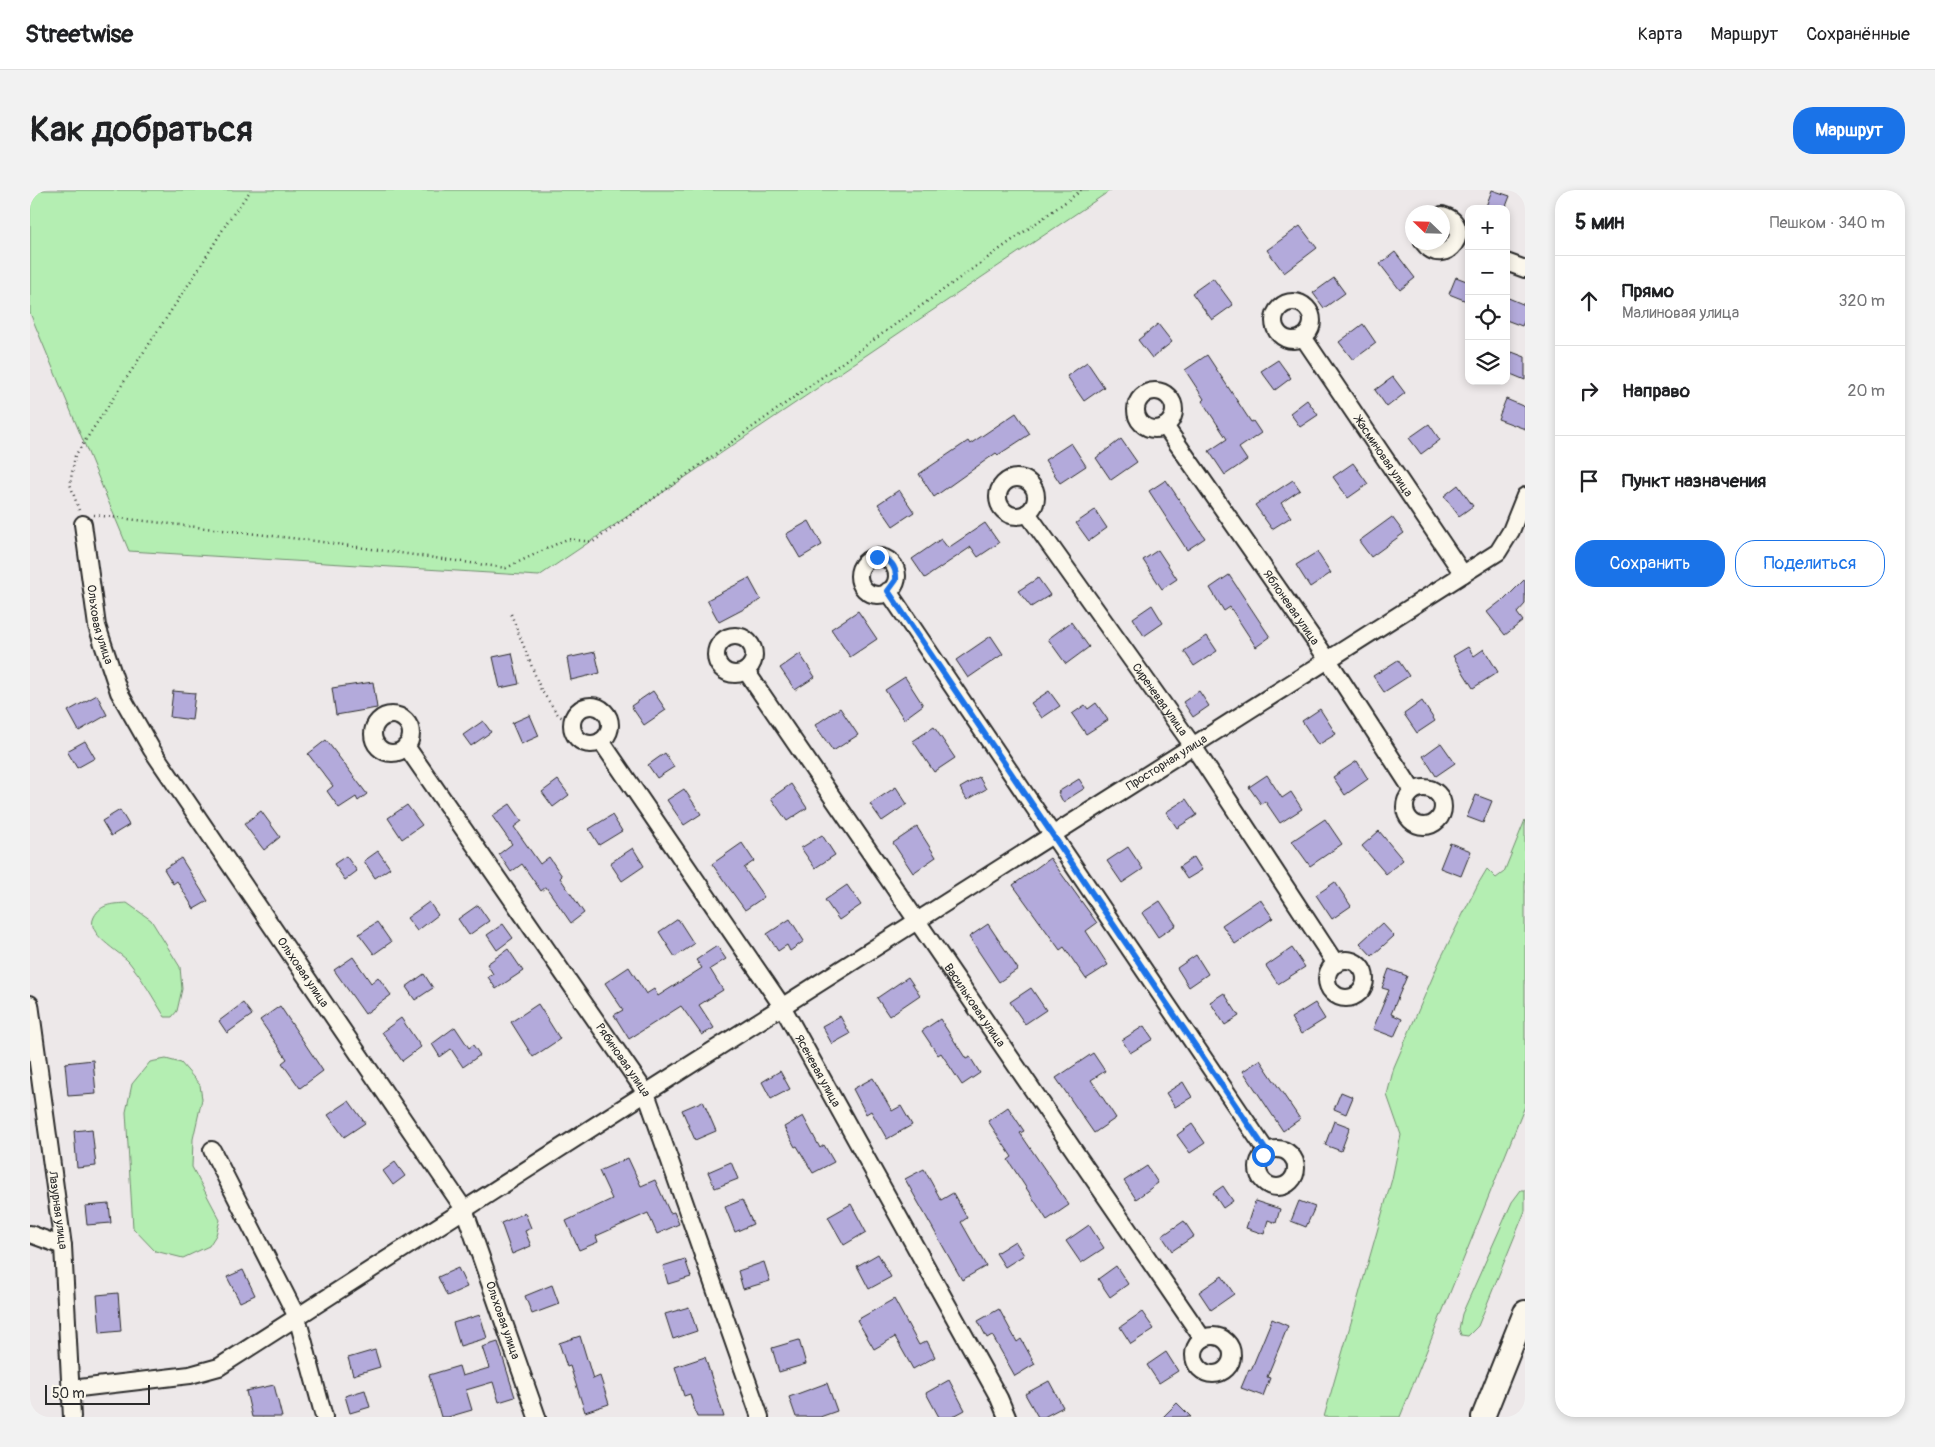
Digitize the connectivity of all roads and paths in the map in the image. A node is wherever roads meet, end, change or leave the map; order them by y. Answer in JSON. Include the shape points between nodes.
{"nodes":[{"id":1,"x":252,"y":190,"type":"edge"},
{"id":2,"x":1082,"y":190,"type":"edge"},
{"id":3,"x":1450,"y":219,"type":"edge"},
{"id":4,"x":1463,"y":245,"type":"edge"},
{"id":5,"x":1450,"y":249,"type":"edge"},
{"id":6,"x":1431,"y":250,"type":"edge"},
{"id":7,"x":1447,"y":250,"type":"edge"},
{"id":8,"x":1510,"y":264,"type":"edge"},
{"id":9,"x":1525,"y":270,"type":"edge"},
{"id":10,"x":1303,"y":337,"type":"dead end"},
{"id":11,"x":1165,"y":426,"type":"dead end"},
{"id":12,"x":1525,"y":496,"type":"edge"},
{"id":13,"x":1027,"y":513,"type":"dead end"},
{"id":14,"x":81,"y":519,"type":"junction"},
{"id":15,"x":1463,"y":574,"type":"junction"},
{"id":16,"x":888,"y":591,"type":"dead end"},
{"id":17,"x":511,"y":614,"type":"dead end"},
{"id":18,"x":1328,"y":660,"type":"junction"},
{"id":19,"x":746,"y":671,"type":"dead end"},
{"id":20,"x":572,"y":722,"type":"junction"},
{"id":21,"x":601,"y":741,"type":"junction"},
{"id":22,"x":406,"y":746,"type":"dead end"},
{"id":23,"x":1193,"y":746,"type":"junction"},
{"id":24,"x":1413,"y":790,"type":"dead end"},
{"id":25,"x":1053,"y":834,"type":"junction"},
{"id":26,"x":918,"y":920,"type":"junction"},
{"id":27,"x":1336,"y":964,"type":"dead end"},
{"id":28,"x":30,"y":1004,"type":"edge"},
{"id":29,"x":782,"y":1006,"type":"junction"},
{"id":30,"x":646,"y":1093,"type":"junction"},
{"id":31,"x":212,"y":1150,"type":"dead end"},
{"id":32,"x":1267,"y":1152,"type":"dead end"},
{"id":33,"x":464,"y":1209,"type":"junction"},
{"id":34,"x":30,"y":1234,"type":"edge"},
{"id":35,"x":63,"y":1246,"type":"junction"},
{"id":36,"x":1525,"y":1312,"type":"edge"},
{"id":37,"x":297,"y":1317,"type":"junction"},
{"id":38,"x":1203,"y":1339,"type":"dead end"},
{"id":39,"x":71,"y":1389,"type":"junction"},
{"id":40,"x":72,"y":1417,"type":"edge"},
{"id":41,"x":324,"y":1417,"type":"edge"},
{"id":42,"x":537,"y":1417,"type":"edge"},
{"id":43,"x":760,"y":1417,"type":"edge"},
{"id":44,"x":1007,"y":1417,"type":"edge"},
{"id":45,"x":1482,"y":1417,"type":"edge"}],
"edges":[{"from":1,"to":14,"type":"path","via":[[228,221],[75,456],[70,484]]},
{"from":2,"to":14,"type":"path","via":[[594,542],[567,540],[506,568],[308,540]]},
{"from":3,"to":4,"type":"street"},
{"from":4,"to":5,"type":"street"},
{"from":6,"to":7,"type":"street"},
{"from":8,"to":9,"type":"street"},
{"from":10,"to":15,"type":"street","name":"Жасминовая улица"},
{"from":11,"to":18,"type":"street","name":"Яблоневая улица"},
{"from":12,"to":15,"type":"street","name":"Просторная улица","via":[[1511,531],[1498,552]]},
{"from":13,"to":23,"type":"street","name":"Сиреневая улица"},
{"from":14,"to":33,"type":"street","name":"Ольховая улица","via":[[98,626],[118,692],[152,750]]},
{"from":15,"to":18,"type":"street","name":"Просторная улица"},
{"from":16,"to":25,"type":"street"},
{"from":17,"to":20,"type":"path","via":[[541,690],[559,716]]},
{"from":18,"to":23,"type":"street","name":"Просторная улица"},
{"from":18,"to":24,"type":"street","name":"Яблоневая улица"},
{"from":19,"to":26,"type":"street","name":"Васильковая улица"},
{"from":20,"to":21,"type":"street","via":[[578,740],[587,744]]},
{"from":20,"to":21,"type":"street","via":[[585,708],[595,707],[603,712],[609,729]]},
{"from":21,"to":29,"type":"street","name":"Ясеневая улица"},
{"from":22,"to":30,"type":"street","name":"Рябиновая улица"},
{"from":23,"to":25,"type":"street","name":"Просторная улица"},
{"from":23,"to":27,"type":"street","name":"Сиреневая улица"},
{"from":25,"to":26,"type":"street","name":"Просторная улица"},
{"from":25,"to":32,"type":"street"},
{"from":26,"to":29,"type":"street","name":"Просторная улица"},
{"from":26,"to":38,"type":"street","name":"Васильковая улица"},
{"from":28,"to":35,"type":"street","name":"Лазурная улица"},
{"from":29,"to":30,"type":"street","name":"Просторная улица"},
{"from":29,"to":44,"type":"street","name":"Ясеневая улица"},
{"from":30,"to":33,"type":"street","name":"Просторная улица"},
{"from":30,"to":43,"type":"street","name":"Рябиновая улица"},
{"from":31,"to":37,"type":"street"},
{"from":33,"to":37,"type":"street","name":"Просторная улица"},
{"from":33,"to":42,"type":"street","name":"Ольховая улица"},
{"from":34,"to":35,"type":"street"},
{"from":35,"to":39,"type":"street","name":"Лазурная улица"},
{"from":36,"to":45,"type":"main road"},
{"from":37,"to":39,"type":"street","name":"Просторная улица","via":[[219,1367],[190,1375]]},
{"from":37,"to":41,"type":"street"},
{"from":39,"to":40,"type":"street","name":"Лазурная улица"}]}
